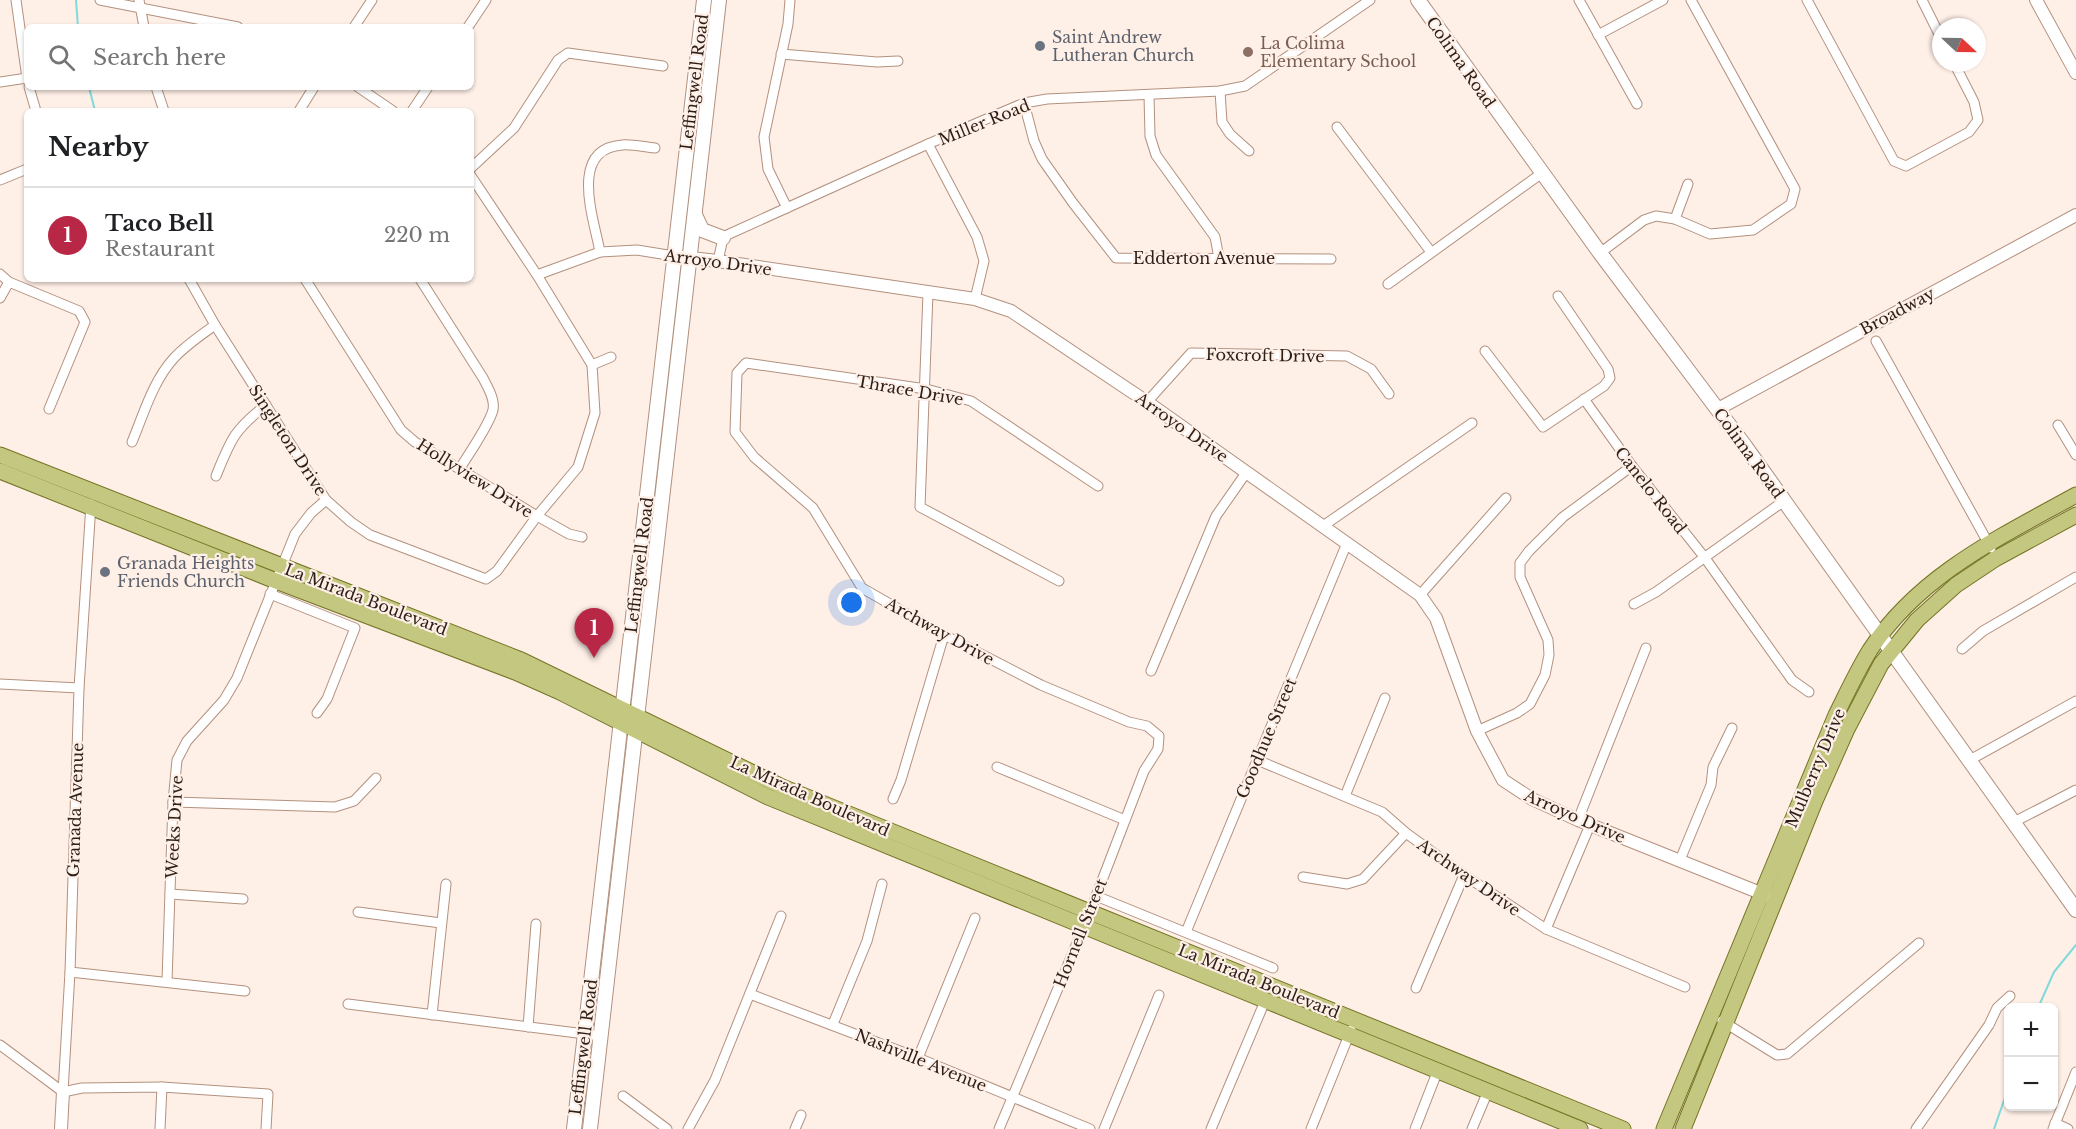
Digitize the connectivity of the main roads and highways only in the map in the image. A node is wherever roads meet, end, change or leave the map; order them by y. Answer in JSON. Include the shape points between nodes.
{"nodes":[{"id":1,"x":704,"y":0,"type":"edge"},
{"id":2,"x":719,"y":0,"type":"edge"},
{"id":3,"x":1418,"y":0,"type":"edge"},
{"id":4,"x":694,"y":214,"type":"junction"},
{"id":5,"x":723,"y":238,"type":"road end"},
{"id":6,"x":0,"y":455,"type":"edge"},
{"id":7,"x":0,"y":471,"type":"edge"},
{"id":8,"x":2076,"y":495,"type":"edge"},
{"id":9,"x":2076,"y":515,"type":"edge"},
{"id":10,"x":276,"y":580,"type":"junction"},
{"id":11,"x":1882,"y":635,"type":"junction"},
{"id":12,"x":1892,"y":649,"type":"junction"},
{"id":13,"x":621,"y":717,"type":"junction"},
{"id":14,"x":636,"y":724,"type":"junction"},
{"id":15,"x":1769,"y":896,"type":"junction"},
{"id":16,"x":2076,"y":909,"type":"edge"},
{"id":17,"x":574,"y":1129,"type":"edge"},
{"id":18,"x":590,"y":1129,"type":"edge"},
{"id":19,"x":1580,"y":1129,"type":"edge"},
{"id":20,"x":1623,"y":1129,"type":"edge"},
{"id":21,"x":1664,"y":1129,"type":"edge"},
{"id":22,"x":1683,"y":1129,"type":"edge"}],
"edges":[{"from":1,"to":13,"type":"main road","name":"Leffingwell Road"},
{"from":2,"to":4,"type":"main road","name":"Leffingwell Road"},
{"from":3,"to":11,"type":"main road","name":"Colima Road"},
{"from":4,"to":5,"type":"main road","via":[[702,230]]},
{"from":4,"to":14,"type":"main road","name":"Leffingwell Road"},
{"from":6,"to":10,"type":"main road","name":"La Mirada Boulevard","via":[[92,491]]},
{"from":7,"to":10,"type":"main road","name":"La Mirada Boulevard"},
{"from":8,"to":11,"type":"main road","name":"Mulberry Drive","via":[[1989,543],[1931,582]]},
{"from":9,"to":12,"type":"main road","name":"Mulberry Drive","via":[[1956,585]]},
{"from":10,"to":13,"type":"main road","name":"La Mirada Boulevard","via":[[521,660]]},
{"from":11,"to":12,"type":"main road","name":"Colima Road"},
{"from":11,"to":15,"type":"main road","name":"Mulberry Drive","via":[[1849,688]]},
{"from":12,"to":15,"type":"main road","name":"Mulberry Drive","via":[[1847,729]]},
{"from":12,"to":16,"type":"main road","name":"Colima Road"},
{"from":13,"to":14,"type":"main road","name":"La Mirada Boulevard"},
{"from":13,"to":17,"type":"main road","name":"Leffingwell Road"},
{"from":14,"to":18,"type":"main road","name":"Leffingwell Road"},
{"from":14,"to":19,"type":"main road","name":"La Mirada Boulevard","via":[[768,797]]},
{"from":14,"to":20,"type":"main road","name":"La Mirada Boulevard"},
{"from":15,"to":21,"type":"main road","name":"Mulberry Drive","via":[[1712,1014]]},
{"from":15,"to":22,"type":"main road","name":"Mulberry Drive","via":[[1726,1023]]}]}
